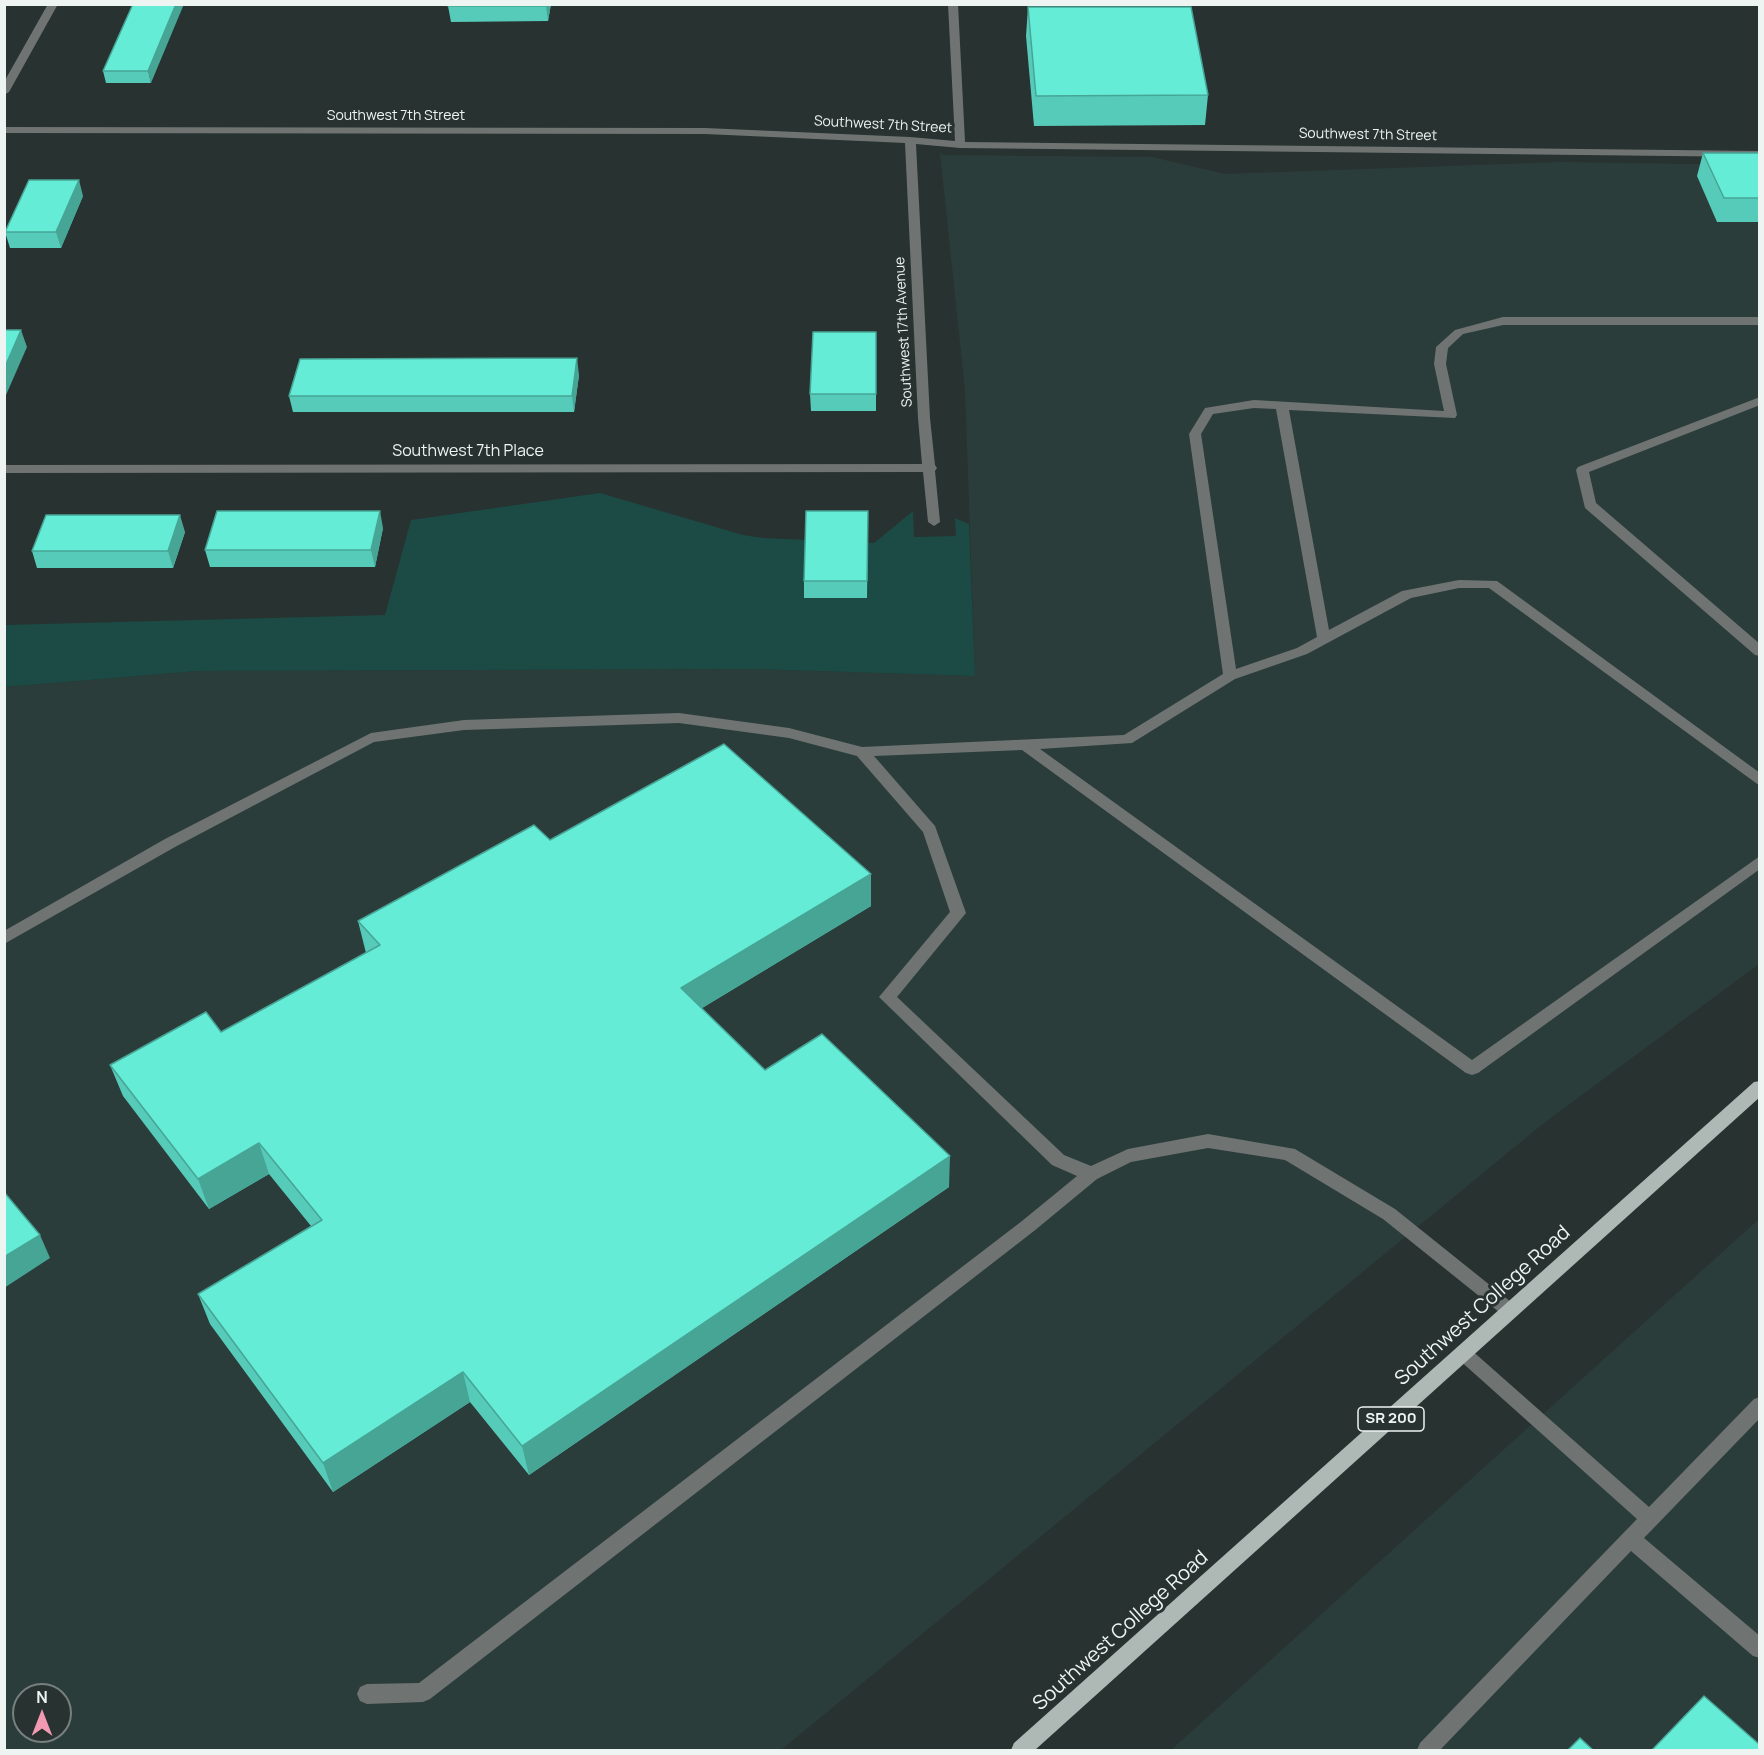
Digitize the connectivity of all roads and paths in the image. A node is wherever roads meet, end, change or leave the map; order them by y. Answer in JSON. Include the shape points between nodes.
{"nodes":[{"id":1,"x":53,"y":4,"type":"edge"},
{"id":2,"x":953,"y":4,"type":"edge"},
{"id":3,"x":4,"y":92,"type":"edge"},
{"id":4,"x":4,"y":130,"type":"edge"},
{"id":5,"x":910,"y":140,"type":"junction"},
{"id":6,"x":960,"y":145,"type":"junction"},
{"id":7,"x":1760,"y":154,"type":"edge"},
{"id":8,"x":1760,"y":321,"type":"edge"},
{"id":9,"x":1760,"y":401,"type":"edge"},
{"id":10,"x":1282,"y":406,"type":"junction"},
{"id":11,"x":931,"y":468,"type":"junction"},
{"id":12,"x":4,"y":469,"type":"edge"},
{"id":13,"x":934,"y":522,"type":"dead end"},
{"id":14,"x":1324,"y":639,"type":"junction"},
{"id":15,"x":1760,"y":652,"type":"edge"},
{"id":16,"x":1230,"y":676,"type":"junction"},
{"id":17,"x":1025,"y":745,"type":"junction"},
{"id":18,"x":862,"y":752,"type":"junction"},
{"id":19,"x":1760,"y":781,"type":"edge"},
{"id":20,"x":1760,"y":861,"type":"edge"},
{"id":21,"x":4,"y":938,"type":"edge"},
{"id":22,"x":1760,"y":1087,"type":"edge"},
{"id":23,"x":1091,"y":1174,"type":"junction"},
{"id":24,"x":1510,"y":1311,"type":"junction"},
{"id":25,"x":1463,"y":1353,"type":"junction"},
{"id":26,"x":1760,"y":1405,"type":"edge"},
{"id":27,"x":1650,"y":1519,"type":"junction"},
{"id":28,"x":1631,"y":1539,"type":"junction"},
{"id":29,"x":1760,"y":1649,"type":"edge"},
{"id":30,"x":367,"y":1694,"type":"dead end"},
{"id":31,"x":1021,"y":1750,"type":"edge"},
{"id":32,"x":1428,"y":1750,"type":"edge"}],
"edges":[{"from":1,"to":3,"type":"street"},
{"from":2,"to":6,"type":"street"},
{"from":4,"to":5,"type":"street","name":"Southwest 7th Street","via":[[705,131]]},
{"from":5,"to":6,"type":"street","name":"Southwest 7th Street"},
{"from":5,"to":11,"type":"street","name":"Southwest 17th Avenue","via":[[924,407]]},
{"from":6,"to":7,"type":"street","name":"Southwest 7th Street"},
{"from":8,"to":10,"type":"street","via":[[1503,321],[1460,332],[1442,347],[1440,364],[1451,415]]},
{"from":9,"to":15,"type":"street","via":[[1581,470],[1590,505]]},
{"from":10,"to":14,"type":"street"},
{"from":10,"to":16,"type":"street","via":[[1254,404],[1209,411],[1195,434]]},
{"from":11,"to":12,"type":"street","name":"Southwest 7th Place"},
{"from":11,"to":13,"type":"street","name":"Southwest 17th Avenue"},
{"from":14,"to":16,"type":"street","via":[[1302,651]]},
{"from":14,"to":19,"type":"street","via":[[1407,594],[1459,584],[1492,584]]},
{"from":16,"to":17,"type":"street","via":[[1127,740]]},
{"from":17,"to":18,"type":"street"},
{"from":17,"to":20,"type":"street","via":[[1472,1069]]},
{"from":18,"to":21,"type":"street","via":[[789,733],[679,718],[464,725],[371,738],[170,843]]},
{"from":18,"to":23,"type":"street","via":[[930,830],[958,913],[887,998],[1058,1160]]},
{"from":22,"to":24,"type":"main road","name":"Southwest College Road","number":"SR 200"},
{"from":23,"to":24,"type":"street","via":[[1128,1156],[1208,1141],[1289,1154],[1389,1214]]},
{"from":23,"to":30,"type":"street","via":[[423,1692]]},
{"from":24,"to":25,"type":"main road","name":"Southwest College Road","number":"SR 200"},
{"from":25,"to":27,"type":"street"},
{"from":25,"to":31,"type":"main road","name":"Southwest College Road","number":"SR 200"},
{"from":26,"to":27,"type":"street"},
{"from":27,"to":28,"type":"street"},
{"from":28,"to":29,"type":"street"},
{"from":28,"to":32,"type":"street"}]}
